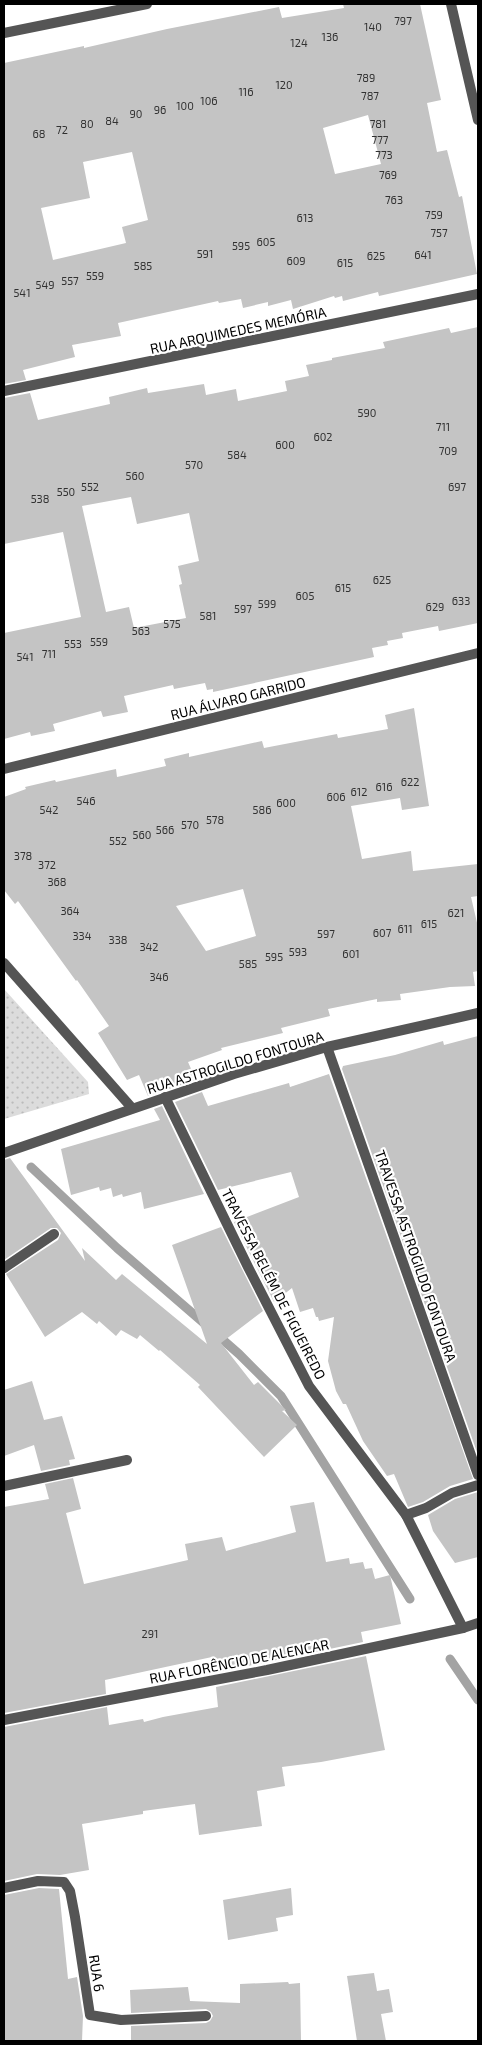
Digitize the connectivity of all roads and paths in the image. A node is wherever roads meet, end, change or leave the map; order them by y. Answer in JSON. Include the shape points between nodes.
{"nodes":[{"id":1,"x":147,"y":4,"type":"edge"},
{"id":2,"x":451,"y":4,"type":"edge"},
{"id":3,"x":4,"y":33,"type":"edge"},
{"id":4,"x":478,"y":120,"type":"edge"},
{"id":5,"x":478,"y":294,"type":"edge"},
{"id":6,"x":4,"y":391,"type":"edge"},
{"id":7,"x":478,"y":653,"type":"edge"},
{"id":8,"x":4,"y":769,"type":"edge"},
{"id":9,"x":4,"y":963,"type":"edge"},
{"id":10,"x":478,"y":1013,"type":"edge"},
{"id":11,"x":327,"y":1047,"type":"junction"},
{"id":12,"x":165,"y":1097,"type":"junction"},
{"id":13,"x":132,"y":1108,"type":"junction"},
{"id":14,"x":4,"y":1153,"type":"edge"},
{"id":15,"x":54,"y":1234,"type":"dead end"},
{"id":16,"x":4,"y":1268,"type":"edge"},
{"id":17,"x":127,"y":1460,"type":"dead end"},
{"id":18,"x":478,"y":1475,"type":"edge"},
{"id":19,"x":478,"y":1485,"type":"edge"},
{"id":20,"x":4,"y":1486,"type":"edge"},
{"id":21,"x":406,"y":1515,"type":"junction"},
{"id":22,"x":478,"y":1622,"type":"edge"},
{"id":23,"x":463,"y":1628,"type":"junction"},
{"id":24,"x":4,"y":1720,"type":"edge"},
{"id":25,"x":4,"y":1888,"type":"edge"},
{"id":26,"x":206,"y":2016,"type":"dead end"}],
"edges":[{"from":1,"to":3,"type":"street"},
{"from":2,"to":4,"type":"street"},
{"from":5,"to":6,"type":"street","name":"RUA ARQUIMEDES MEMÓRIA"},
{"from":7,"to":8,"type":"street","name":"RUA ÁLVARO GARRIDO"},
{"from":9,"to":13,"type":"street"},
{"from":10,"to":11,"type":"street","name":"RUA ASTROGILDO FONTOURA"},
{"from":11,"to":12,"type":"street","name":"RUA ASTROGILDO FONTOURA"},
{"from":11,"to":18,"type":"street","name":"TRAVESSA ASTROGILDO FONTOURA"},
{"from":12,"to":13,"type":"street","name":"RUA ASTROGILDO FONTOURA"},
{"from":12,"to":21,"type":"street","name":"TRAVESSA BELÉM DE FIGUEIREDO","via":[[309,1386]]},
{"from":13,"to":14,"type":"street","name":"RUA ASTROGILDO FONTOURA"},
{"from":15,"to":16,"type":"street"},
{"from":17,"to":20,"type":"street"},
{"from":19,"to":21,"type":"street","via":[[452,1493]]},
{"from":21,"to":23,"type":"street","name":"TRAVESSA BELÉM DE FIGUEIREDO"},
{"from":22,"to":23,"type":"street","name":"RUA FLORÊNCIO DE ALENCAR"},
{"from":23,"to":24,"type":"street","name":"RUA FLORÊNCIO DE ALENCAR","via":[[267,1670]]},
{"from":25,"to":26,"type":"street","name":"RUA 6","via":[[38,1881],[64,1882],[70,1891],[90,2015],[120,2020]]}]}
